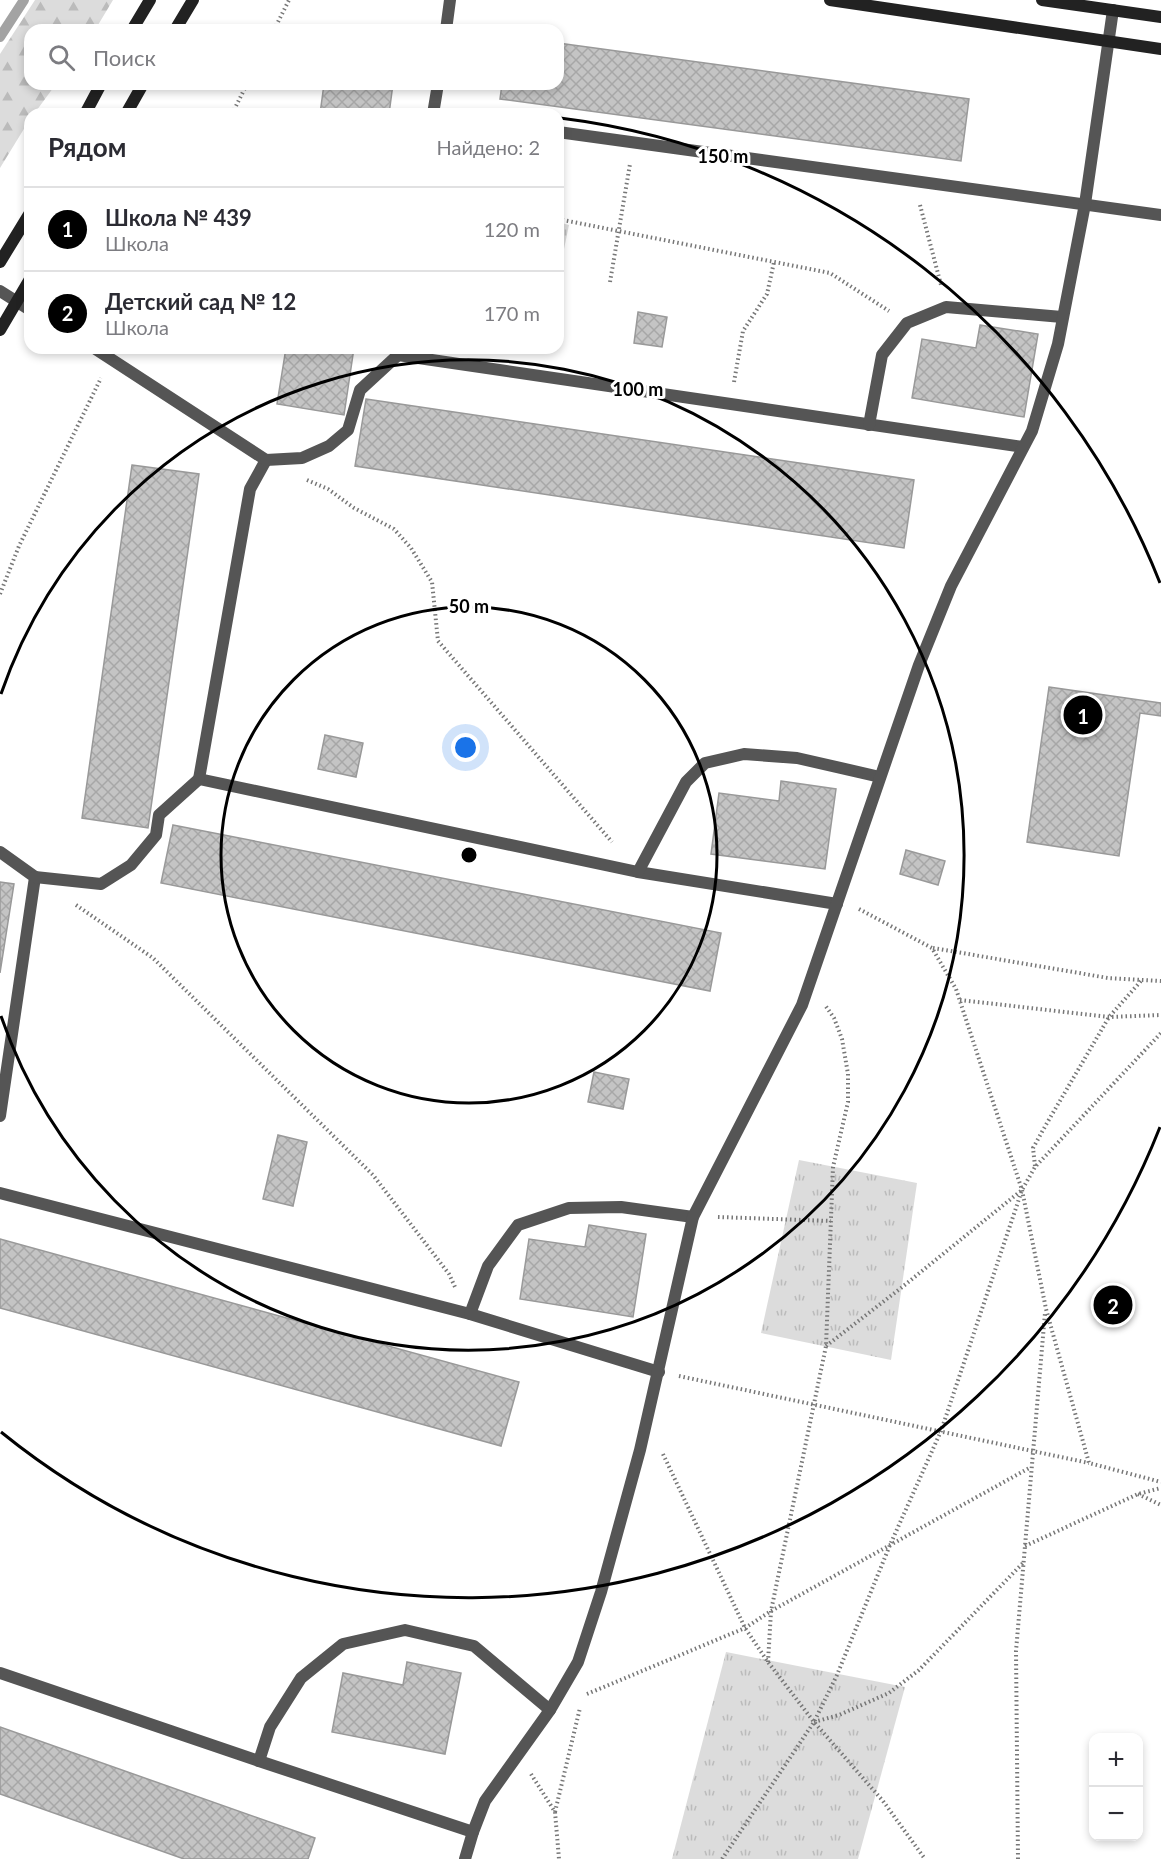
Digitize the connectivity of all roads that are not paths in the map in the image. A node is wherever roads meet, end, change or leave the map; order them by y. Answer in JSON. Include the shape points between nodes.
{"nodes":[{"id":1,"x":150,"y":0,"type":"edge"},
{"id":2,"x":193,"y":0,"type":"edge"},
{"id":3,"x":450,"y":0,"type":"edge"},
{"id":4,"x":830,"y":0,"type":"edge"},
{"id":5,"x":1042,"y":0,"type":"edge"},
{"id":6,"x":1113,"y":10,"type":"junction"},
{"id":7,"x":1161,"y":17,"type":"edge"},
{"id":8,"x":136,"y":24,"type":"edge"},
{"id":9,"x":178,"y":24,"type":"edge"},
{"id":10,"x":447,"y":24,"type":"edge"},
{"id":11,"x":1108,"y":42,"type":"junction"},
{"id":12,"x":1161,"y":50,"type":"edge"},
{"id":13,"x":98,"y":90,"type":"edge"},
{"id":14,"x":140,"y":90,"type":"edge"},
{"id":15,"x":437,"y":90,"type":"edge"},
{"id":16,"x":88,"y":108,"type":"edge"},
{"id":17,"x":129,"y":108,"type":"edge"},
{"id":18,"x":434,"y":108,"type":"edge"},
{"id":19,"x":564,"y":133,"type":"edge"},
{"id":20,"x":1085,"y":204,"type":"junction"},
{"id":21,"x":1161,"y":215,"type":"edge"},
{"id":22,"x":24,"y":223,"type":"edge"},
{"id":23,"x":0,"y":262,"type":"edge"},
{"id":24,"x":24,"y":290,"type":"edge"},
{"id":25,"x":0,"y":291,"type":"edge"},
{"id":26,"x":17,"y":302,"type":"junction"},
{"id":27,"x":24,"y":306,"type":"edge"},
{"id":28,"x":1062,"y":317,"type":"junction"},
{"id":29,"x":0,"y":330,"type":"edge"},
{"id":30,"x":103,"y":354,"type":"edge"},
{"id":31,"x":395,"y":354,"type":"edge"},
{"id":32,"x":417,"y":354,"type":"edge"},
{"id":33,"x":869,"y":425,"type":"junction"},
{"id":34,"x":1023,"y":447,"type":"junction"},
{"id":35,"x":266,"y":460,"type":"junction"},
{"id":36,"x":880,"y":777,"type":"junction"},
{"id":37,"x":199,"y":779,"type":"junction"},
{"id":38,"x":0,"y":852,"type":"edge"},
{"id":39,"x":638,"y":872,"type":"junction"},
{"id":40,"x":35,"y":877,"type":"junction"},
{"id":41,"x":837,"y":904,"type":"junction"},
{"id":42,"x":0,"y":1116,"type":"edge"},
{"id":43,"x":0,"y":1193,"type":"edge"},
{"id":44,"x":693,"y":1217,"type":"junction"},
{"id":45,"x":470,"y":1314,"type":"junction"},
{"id":46,"x":659,"y":1372,"type":"junction"},
{"id":47,"x":0,"y":1673,"type":"edge"},
{"id":48,"x":550,"y":1710,"type":"junction"},
{"id":49,"x":259,"y":1761,"type":"junction"},
{"id":50,"x":473,"y":1833,"type":"junction"},
{"id":51,"x":465,"y":1859,"type":"edge"}],
"edges":[{"from":1,"to":8,"type":"street"},
{"from":2,"to":9,"type":"street"},
{"from":3,"to":10,"type":"lane"},
{"from":4,"to":11,"type":"street"},
{"from":5,"to":6,"type":"street"},
{"from":6,"to":7,"type":"street"},
{"from":6,"to":11,"type":"lane"},
{"from":11,"to":12,"type":"street"},
{"from":11,"to":20,"type":"lane"},
{"from":13,"to":16,"type":"street"},
{"from":14,"to":17,"type":"street"},
{"from":15,"to":18,"type":"lane"},
{"from":19,"to":20,"type":"lane"},
{"from":20,"to":21,"type":"lane"},
{"from":20,"to":28,"type":"lane"},
{"from":22,"to":23,"type":"street"},
{"from":24,"to":26,"type":"street"},
{"from":25,"to":26,"type":"lane"},
{"from":26,"to":27,"type":"lane"},
{"from":26,"to":29,"type":"street"},
{"from":28,"to":33,"type":"lane","via":[[946,307],[907,323],[882,355]]},
{"from":28,"to":34,"type":"lane","via":[[1052,366],[1032,431]]},
{"from":30,"to":35,"type":"lane"},
{"from":31,"to":35,"type":"lane","via":[[360,390],[348,430],[329,446],[302,458]]},
{"from":32,"to":33,"type":"lane"},
{"from":33,"to":34,"type":"lane"},
{"from":34,"to":36,"type":"lane","via":[[951,586]]},
{"from":35,"to":37,"type":"lane","via":[[250,489]]},
{"from":36,"to":39,"type":"lane","via":[[797,758],[744,754],[705,763],[686,782]]},
{"from":36,"to":41,"type":"lane"},
{"from":37,"to":39,"type":"lane"},
{"from":37,"to":40,"type":"lane","via":[[159,815],[156,835],[131,865],[101,884]]},
{"from":38,"to":40,"type":"lane"},
{"from":39,"to":41,"type":"lane"},
{"from":40,"to":42,"type":"lane"},
{"from":41,"to":44,"type":"lane","via":[[802,1005]]},
{"from":43,"to":45,"type":"lane"},
{"from":44,"to":45,"type":"lane","via":[[621,1207],[569,1208],[518,1225],[488,1266]]},
{"from":44,"to":46,"type":"lane"},
{"from":45,"to":46,"type":"lane"},
{"from":46,"to":48,"type":"lane","via":[[601,1592],[578,1662]]},
{"from":47,"to":49,"type":"lane"},
{"from":48,"to":49,"type":"lane","via":[[474,1646],[405,1630],[343,1644],[301,1678],[270,1727]]},
{"from":48,"to":50,"type":"lane","via":[[485,1801]]},
{"from":49,"to":50,"type":"lane"},
{"from":50,"to":51,"type":"lane"}]}
